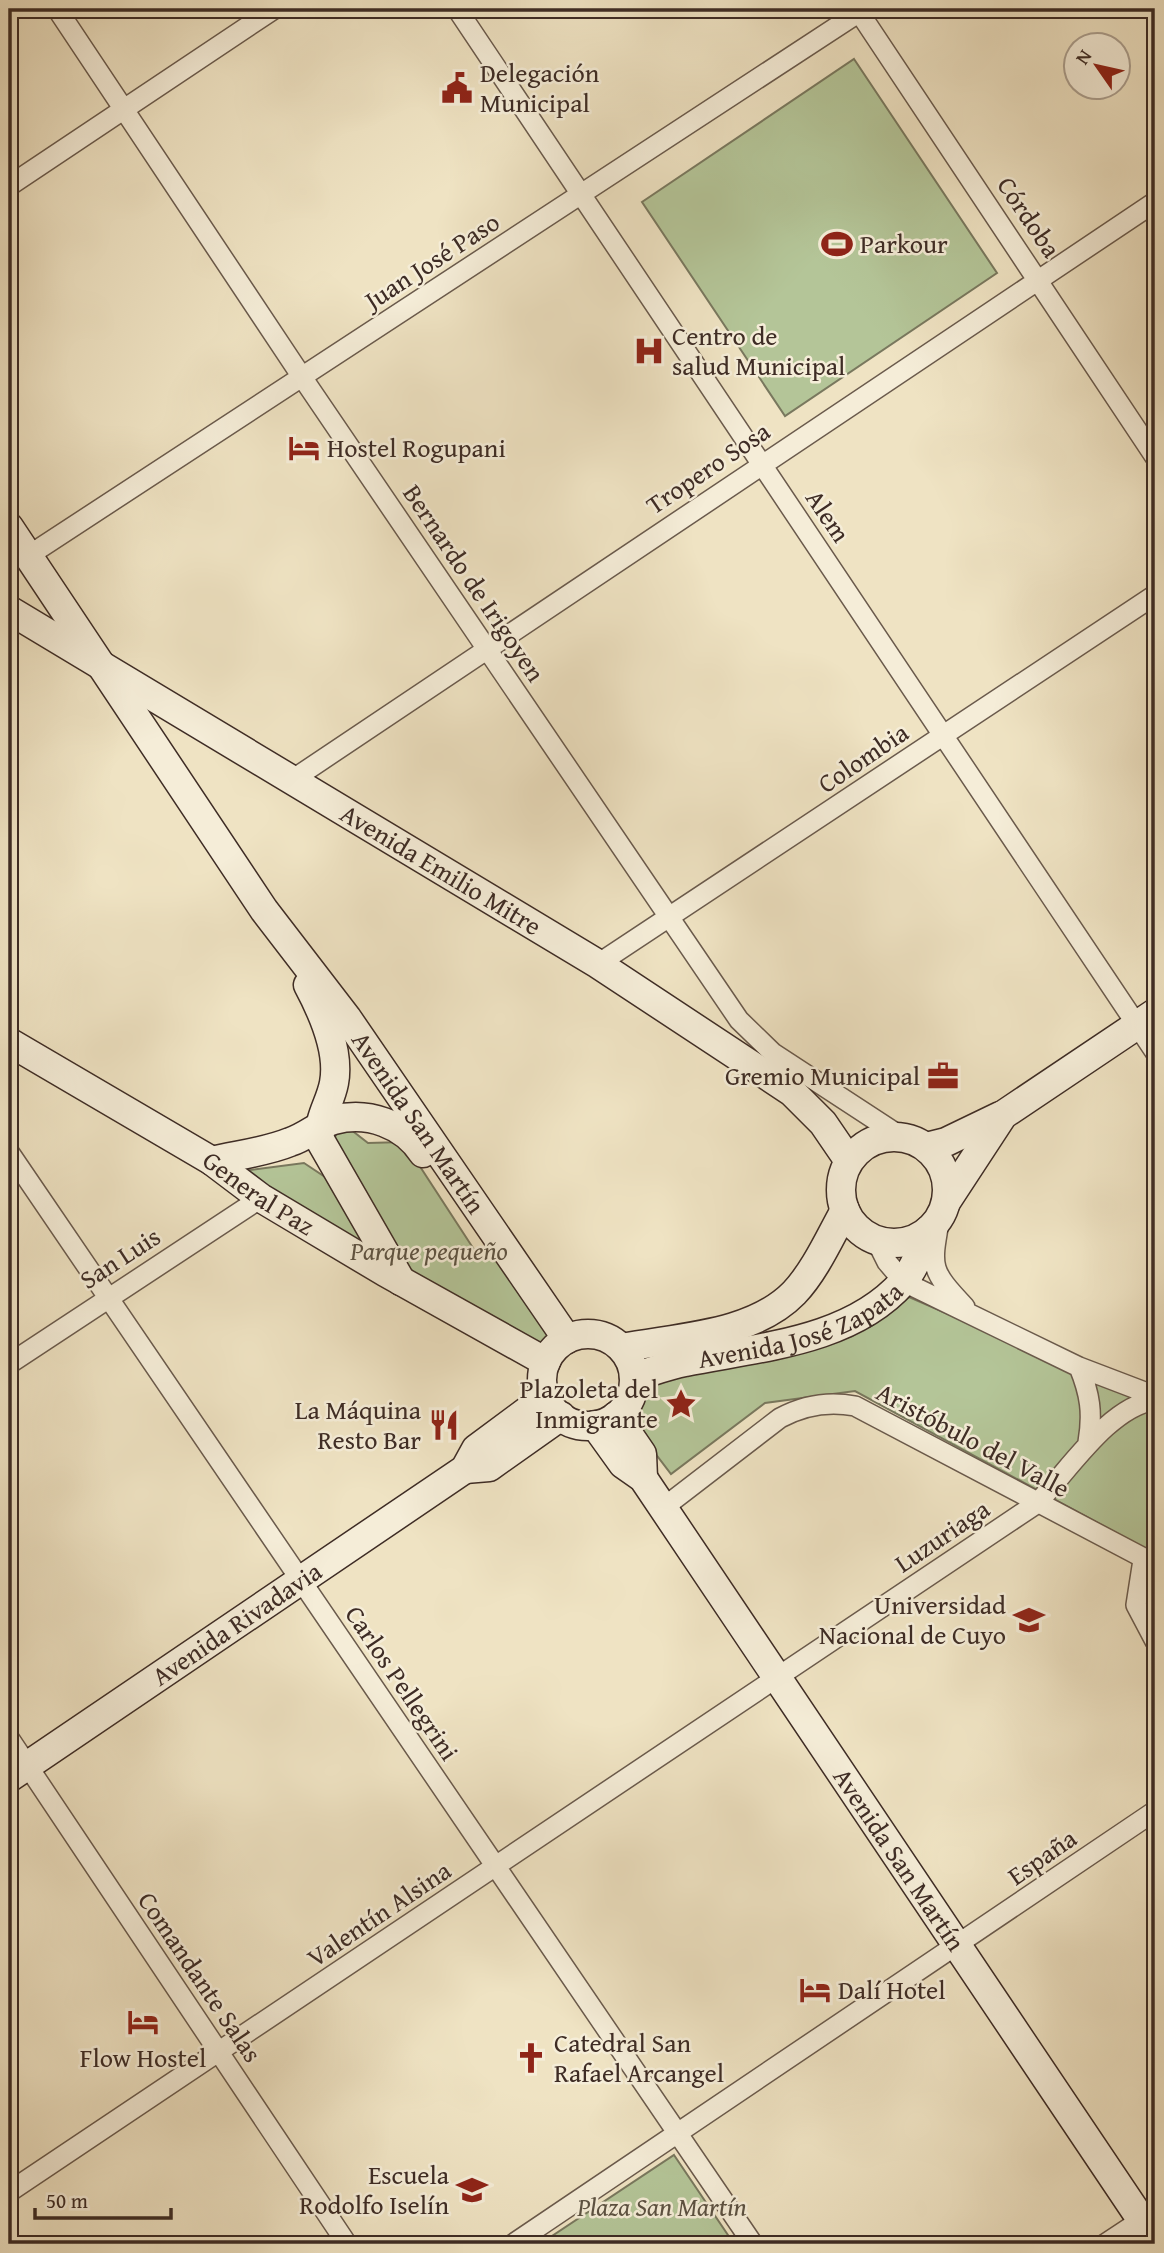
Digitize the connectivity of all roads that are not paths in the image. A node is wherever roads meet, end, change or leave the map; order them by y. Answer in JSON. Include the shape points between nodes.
{"nodes":[{"id":1,"x":57,"y":9,"type":"edge"},
{"id":2,"x":274,"y":9,"type":"edge"},
{"id":3,"x":457,"y":9,"type":"edge"},
{"id":4,"x":860,"y":10,"type":"edge"},
{"id":5,"x":124,"y":109,"type":"junction"},
{"id":6,"x":9,"y":186,"type":"edge"},
{"id":7,"x":581,"y":195,"type":"junction"},
{"id":8,"x":1155,"y":202,"type":"edge"},
{"id":9,"x":1040,"y":280,"type":"junction"},
{"id":10,"x":302,"y":377,"type":"junction"},
{"id":11,"x":1155,"y":457,"type":"edge"},
{"id":12,"x":761,"y":464,"type":"junction"},
{"id":13,"x":9,"y":527,"type":"edge"},
{"id":14,"x":28,"y":556,"type":"junction"},
{"id":15,"x":1155,"y":595,"type":"edge"},
{"id":16,"x":9,"y":610,"type":"edge"},
{"id":17,"x":486,"y":648,"type":"junction"},
{"id":18,"x":101,"y":665,"type":"junction"},
{"id":19,"x":944,"y":736,"type":"junction"},
{"id":20,"x":292,"y":780,"type":"junction"},
{"id":21,"x":264,"y":910,"type":"junction"},
{"id":22,"x":668,"y":919,"type":"junction"},
{"id":23,"x":598,"y":964,"type":"junction"},
{"id":24,"x":1146,"y":1019,"type":"edge"},
{"id":25,"x":9,"y":1042,"type":"edge"},
{"id":26,"x":1155,"y":1052,"type":"edge"},
{"id":27,"x":1003,"y":1115,"type":"junction"},
{"id":28,"x":319,"y":1126,"type":"junction"},
{"id":29,"x":900,"y":1136,"type":"junction"},
{"id":30,"x":926,"y":1147,"type":"junction"},
{"id":31,"x":9,"y":1152,"type":"edge"},
{"id":32,"x":212,"y":1161,"type":"junction"},
{"id":33,"x":849,"y":1161,"type":"junction"},
{"id":34,"x":261,"y":1198,"type":"junction"},
{"id":35,"x":845,"y":1210,"type":"junction"},
{"id":36,"x":938,"y":1216,"type":"junction"},
{"id":37,"x":876,"y":1240,"type":"junction"},
{"id":38,"x":503,"y":1245,"type":"junction"},
{"id":39,"x":401,"y":1281,"type":"junction"},
{"id":40,"x":904,"y":1282,"type":"junction"},
{"id":41,"x":107,"y":1296,"type":"junction"},
{"id":42,"x":972,"y":1316,"type":"junction"},
{"id":43,"x":567,"y":1339,"type":"junction"},
{"id":44,"x":622,"y":1348,"type":"junction"},
{"id":45,"x":546,"y":1362,"type":"junction"},
{"id":46,"x":9,"y":1364,"type":"edge"},
{"id":47,"x":1079,"y":1367,"type":"junction"},
{"id":48,"x":634,"y":1377,"type":"junction"},
{"id":49,"x":1155,"y":1398,"type":"edge"},
{"id":50,"x":553,"y":1407,"type":"junction"},
{"id":51,"x":606,"y":1420,"type":"junction"},
{"id":52,"x":1088,"y":1441,"type":"junction"},
{"id":53,"x":1036,"y":1504,"type":"junction"},
{"id":54,"x":663,"y":1508,"type":"junction"},
{"id":55,"x":1149,"y":1562,"type":"edge"},
{"id":56,"x":302,"y":1582,"type":"junction"},
{"id":57,"x":1155,"y":1641,"type":"edge"},
{"id":58,"x":778,"y":1678,"type":"junction"},
{"id":59,"x":9,"y":1738,"type":"edge"},
{"id":60,"x":18,"y":1772,"type":"edge"},
{"id":61,"x":1155,"y":1811,"type":"edge"},
{"id":62,"x":496,"y":1867,"type":"junction"},
{"id":63,"x":958,"y":1947,"type":"junction"},
{"id":64,"x":219,"y":2052,"type":"junction"},
{"id":65,"x":678,"y":2134,"type":"junction"},
{"id":66,"x":9,"y":2192,"type":"edge"},
{"id":67,"x":1151,"y":2223,"type":"edge"},
{"id":68,"x":348,"y":2244,"type":"edge"},
{"id":69,"x":513,"y":2244,"type":"edge"},
{"id":70,"x":753,"y":2244,"type":"edge"},
{"id":71,"x":1105,"y":2244,"type":"edge"}],
"edges":[{"from":1,"to":5,"type":"street","name":"Bernardo de Irigoyen"},
{"from":2,"to":5,"type":"street"},
{"from":3,"to":7,"type":"street","name":"Alem"},
{"from":4,"to":7,"type":"street","name":"Juan José Paso"},
{"from":4,"to":9,"type":"street","name":"Córdoba"},
{"from":5,"to":6,"type":"street"},
{"from":5,"to":10,"type":"street","name":"Bernardo de Irigoyen"},
{"from":7,"to":10,"type":"street","name":"Juan José Paso"},
{"from":7,"to":12,"type":"street","name":"Alem"},
{"from":8,"to":9,"type":"street","name":"Tropero Sosa"},
{"from":9,"to":11,"type":"street","name":"Córdoba"},
{"from":9,"to":12,"type":"street","name":"Tropero Sosa"},
{"from":10,"to":14,"type":"street","name":"Juan José Paso"},
{"from":10,"to":17,"type":"street","name":"Bernardo de Irigoyen"},
{"from":12,"to":17,"type":"street","name":"Tropero Sosa"},
{"from":12,"to":19,"type":"street","name":"Alem"},
{"from":13,"to":14,"type":"street","name":"Avenida San Martín"},
{"from":14,"to":18,"type":"street","name":"Avenida San Martín"},
{"from":15,"to":19,"type":"street","name":"Colombia"},
{"from":16,"to":18,"type":"street","name":"Avenida Emilio Mitre"},
{"from":17,"to":20,"type":"street","name":"Tropero Sosa"},
{"from":17,"to":22,"type":"street","name":"Bernardo de Irigoyen"},
{"from":18,"to":20,"type":"street","name":"Avenida Emilio Mitre"},
{"from":18,"to":21,"type":"street","name":"Avenida San Martín"},
{"from":19,"to":22,"type":"street","name":"Colombia"},
{"from":19,"to":24,"type":"street","name":"Alem"},
{"from":20,"to":23,"type":"street","name":"Avenida Emilio Mitre"},
{"from":21,"to":28,"type":"street","name":"Avenida San Martín","via":[[316,1000],[335,1059],[334,1083]]},
{"from":21,"to":38,"type":"street","name":"Avenida San Martín","via":[[347,1018]]},
{"from":22,"to":23,"type":"street","name":"Colombia"},
{"from":22,"to":29,"type":"street","name":"Bernardo de Irigoyen","via":[[755,1037]]},
{"from":23,"to":33,"type":"street","name":"Avenida Emilio Mitre","via":[[792,1092],[823,1123]]},
{"from":24,"to":26,"type":"street","name":"Alem"},
{"from":24,"to":27,"type":"street","name":"Avenida José Zapata"},
{"from":25,"to":32,"type":"street","name":"General Paz"},
{"from":27,"to":30,"type":"street"},
{"from":27,"to":36,"type":"street","name":"Avenida José Zapata"},
{"from":28,"to":32,"type":"street","via":[[290,1143]]},
{"from":28,"to":38,"type":"street","via":[[350,1117],[399,1127],[413,1138],[475,1231]]},
{"from":28,"to":39,"type":"street","via":[[327,1153]]},
{"from":29,"to":30,"type":"street"},
{"from":29,"to":33,"type":"street","via":[[871,1141]]},
{"from":30,"to":36,"type":"street","via":[[944,1172]]},
{"from":31,"to":41,"type":"street","name":"Carlos Pellegrini"},
{"from":32,"to":34,"type":"street","name":"General Paz"},
{"from":33,"to":35,"type":"street","via":[[842,1177]]},
{"from":34,"to":39,"type":"street","name":"General Paz"},
{"from":34,"to":41,"type":"street","name":"San Luis"},
{"from":35,"to":37,"type":"street","name":"Avenida José Zapata","via":[[863,1233]]},
{"from":35,"to":44,"type":"street","name":"Avenida José Zapata","via":[[796,1292],[776,1308],[715,1331]]},
{"from":36,"to":37,"type":"street","name":"Avenida José Zapata","via":[[904,1242]]},
{"from":36,"to":40,"type":"street","name":"Avenida José Zapata"},
{"from":36,"to":42,"type":"street","via":[[934,1268]]},
{"from":37,"to":40,"type":"street"},
{"from":38,"to":43,"type":"street","name":"Avenida San Martín"},
{"from":39,"to":45,"type":"street","name":"General Paz"},
{"from":40,"to":42,"type":"street"},
{"from":40,"to":48,"type":"street","name":"Avenida José Zapata","via":[[875,1305],[813,1335]]},
{"from":41,"to":46,"type":"street","name":"San Luis"},
{"from":41,"to":56,"type":"street","name":"Carlos Pellegrini"},
{"from":42,"to":47,"type":"street"},
{"from":43,"to":44,"type":"street","via":[[596,1334]]},
{"from":43,"to":45,"type":"street"},
{"from":44,"to":48,"type":"street"},
{"from":45,"to":50,"type":"street","via":[[543,1374]]},
{"from":47,"to":49,"type":"street"},
{"from":47,"to":52,"type":"street","via":[[1091,1401]]},
{"from":48,"to":51,"type":"street","via":[[629,1398]]},
{"from":49,"to":52,"type":"street","name":"Luzuriaga"},
{"from":50,"to":51,"type":"street","via":[[583,1425]]},
{"from":50,"to":56,"type":"street","name":"Avenida Rivadavia","via":[[489,1467],[465,1469]]},
{"from":51,"to":54,"type":"street","name":"Avenida San Martín","via":[[623,1464],[643,1478]]},
{"from":52,"to":53,"type":"street","name":"Luzuriaga"},
{"from":53,"to":54,"type":"street","name":"Aristóbulo del Valle","via":[[855,1406],[834,1402],[796,1409],[780,1418]]},
{"from":53,"to":55,"type":"street","name":"Aristóbulo del Valle"},
{"from":53,"to":58,"type":"street","name":"Luzuriaga"},
{"from":54,"to":58,"type":"street","name":"Avenida San Martín"},
{"from":55,"to":57,"type":"street","via":[[1136,1605]]},
{"from":56,"to":60,"type":"street","name":"Avenida Rivadavia"},
{"from":56,"to":62,"type":"street","name":"Carlos Pellegrini"},
{"from":58,"to":62,"type":"street","name":"Valentín Alsina"},
{"from":58,"to":63,"type":"street","name":"Avenida San Martín"},
{"from":59,"to":60,"type":"street","name":"Comandante Salas"},
{"from":60,"to":64,"type":"street","name":"Comandante Salas"},
{"from":61,"to":63,"type":"street","name":"España"},
{"from":62,"to":64,"type":"street","name":"Valentín Alsina"},
{"from":62,"to":65,"type":"street","name":"Carlos Pellegrini"},
{"from":63,"to":65,"type":"street","name":"España"},
{"from":63,"to":67,"type":"street","name":"Avenida San Martín"},
{"from":64,"to":66,"type":"street","name":"Valentín Alsina"},
{"from":64,"to":68,"type":"street","name":"Comandante Salas"},
{"from":65,"to":69,"type":"street","name":"España"},
{"from":65,"to":70,"type":"street","name":"Carlos Pellegrini"},
{"from":67,"to":71,"type":"street"}]}
